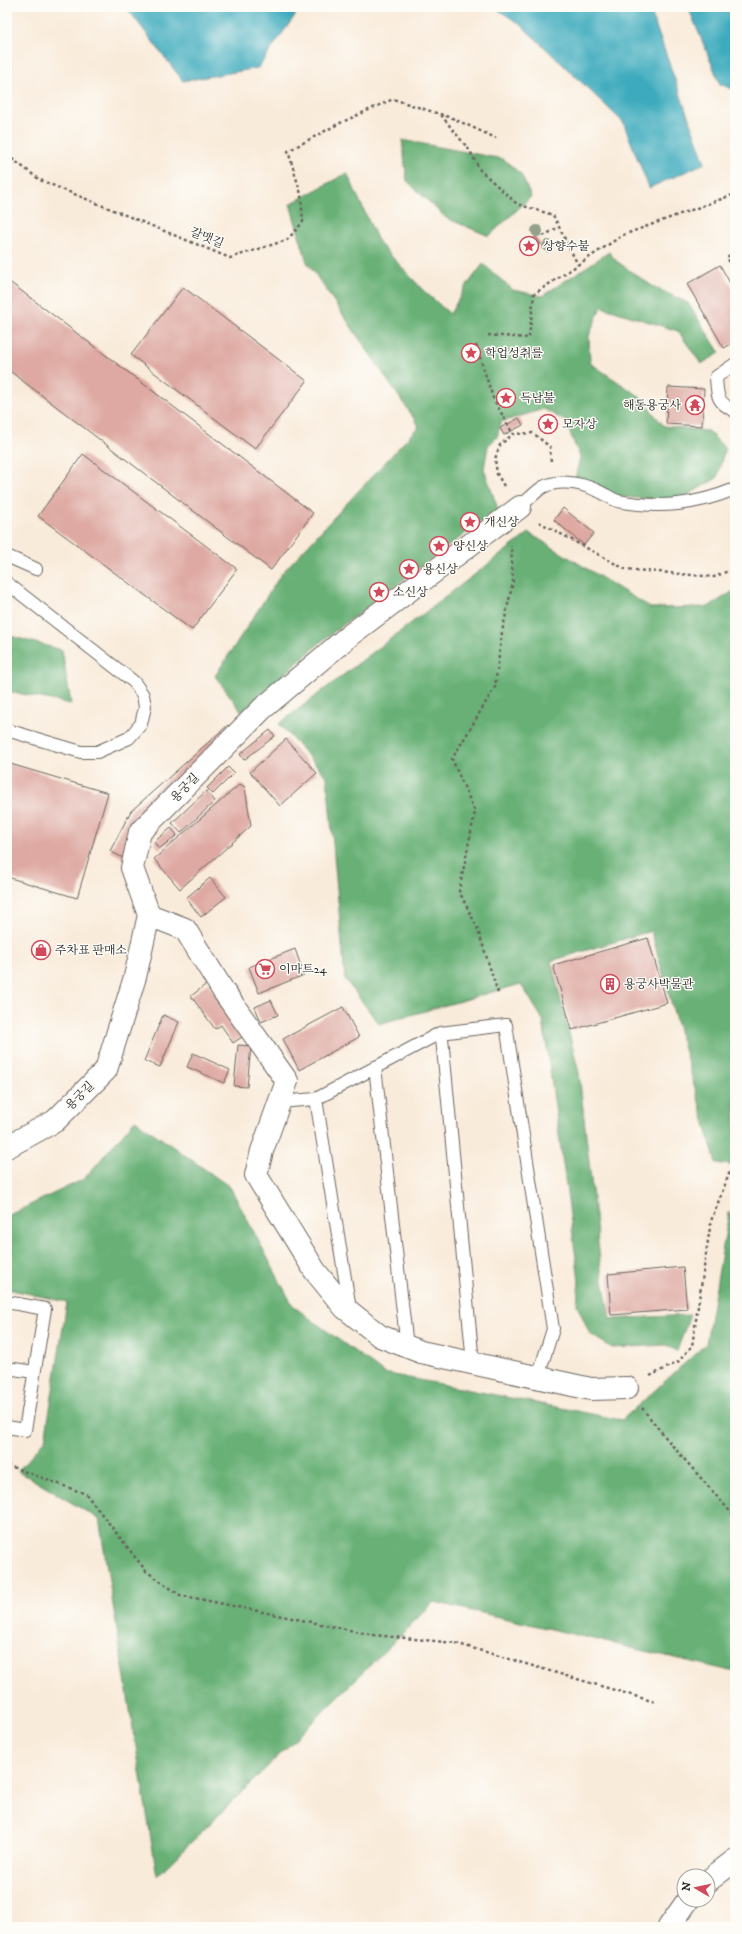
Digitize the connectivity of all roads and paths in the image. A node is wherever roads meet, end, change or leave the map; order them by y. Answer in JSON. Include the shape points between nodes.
{"nodes":[{"id":1,"x":441,"y":115,"type":"junction"},
{"id":2,"x":496,"y":138,"type":"dead end"},
{"id":3,"x":7,"y":155,"type":"edge"},
{"id":4,"x":735,"y":194,"type":"edge"},
{"id":5,"x":559,"y":227,"type":"junction"},
{"id":6,"x":542,"y":236,"type":"dead end"},
{"id":7,"x":735,"y":252,"type":"edge"},
{"id":8,"x":578,"y":265,"type":"junction"},
{"id":9,"x":735,"y":273,"type":"edge"},
{"id":10,"x":488,"y":335,"type":"dead end"},
{"id":11,"x":476,"y":345,"type":"dead end"},
{"id":12,"x":735,"y":364,"type":"edge"},
{"id":13,"x":735,"y":411,"type":"edge"},
{"id":14,"x":513,"y":434,"type":"junction"},
{"id":15,"x":543,"y":487,"type":"junction"},
{"id":16,"x":735,"y":488,"type":"edge"},
{"id":17,"x":520,"y":507,"type":"junction"},
{"id":18,"x":511,"y":542,"type":"dead end"},
{"id":19,"x":7,"y":557,"type":"edge"},
{"id":20,"x":735,"y":568,"type":"edge"},
{"id":21,"x":36,"y":569,"type":"dead end"},
{"id":22,"x":7,"y":583,"type":"edge"},
{"id":23,"x":7,"y":730,"type":"edge"},
{"id":24,"x":149,"y":915,"type":"junction"},
{"id":25,"x":498,"y":993,"type":"dead end"},
{"id":26,"x":442,"y":1038,"type":"dead end"},
{"id":27,"x":375,"y":1068,"type":"junction"},
{"id":28,"x":316,"y":1099,"type":"junction"},
{"id":29,"x":279,"y":1102,"type":"junction"},
{"id":30,"x":7,"y":1147,"type":"edge"},
{"id":31,"x":735,"y":1147,"type":"edge"},
{"id":32,"x":7,"y":1302,"type":"edge"},
{"id":33,"x":351,"y":1312,"type":"junction"},
{"id":34,"x":407,"y":1347,"type":"junction"},
{"id":35,"x":473,"y":1363,"type":"junction"},
{"id":36,"x":7,"y":1368,"type":"edge"},
{"id":37,"x":34,"y":1372,"type":"junction"},
{"id":38,"x":538,"y":1377,"type":"junction"},
{"id":39,"x":627,"y":1388,"type":"junction"},
{"id":40,"x":7,"y":1427,"type":"edge"},
{"id":41,"x":7,"y":1465,"type":"edge"},
{"id":42,"x":735,"y":1518,"type":"edge"},
{"id":43,"x":655,"y":1702,"type":"dead end"},
{"id":44,"x":735,"y":1860,"type":"edge"},
{"id":45,"x":716,"y":1875,"type":"edge"},
{"id":46,"x":682,"y":1908,"type":"edge"},
{"id":47,"x":669,"y":1927,"type":"edge"}],
"edges":[{"from":1,"to":2,"type":"path"},
{"from":1,"to":3,"type":"path","name":"갈맷길","via":[[393,99],[338,124],[288,151],[301,194],[303,222],[287,240],[230,258],[40,180]]},
{"from":1,"to":5,"type":"path","via":[[470,150],[480,170],[517,204],[553,216]]},
{"from":4,"to":8,"type":"path","via":[[624,235]]},
{"from":5,"to":6,"type":"path"},
{"from":5,"to":8,"type":"path"},
{"from":7,"to":9,"type":"path","via":[[727,257]]},
{"from":8,"to":10,"type":"path","via":[[534,294],[529,338]]},
{"from":11,"to":14,"type":"path","via":[[493,398]]},
{"from":12,"to":13,"type":"lane","via":[[716,377],[716,394],[723,406]]},
{"from":14,"to":15,"type":"path","via":[[533,433],[550,447],[551,469]]},
{"from":14,"to":17,"type":"path","via":[[500,444],[495,459],[497,474]]},
{"from":15,"to":16,"type":"lane","via":[[559,482],[573,483],[595,489],[617,500],[677,505],[715,497]]},
{"from":15,"to":17,"type":"lane"},
{"from":17,"to":20,"type":"path","via":[[533,519],[625,569],[714,577]]},
{"from":17,"to":24,"type":"street","name":"용궁길","via":[[350,635],[262,708],[140,832],[132,868]]},
{"from":18,"to":25,"type":"path","via":[[513,582],[502,632],[495,687],[452,759],[475,812],[459,891],[477,927]]},
{"from":19,"to":21,"type":"lane"},
{"from":22,"to":23,"type":"lane","via":[[134,682],[143,695],[145,707],[141,724],[129,738],[97,752],[81,752]]},
{"from":24,"to":29,"type":"street","via":[[185,929],[224,992],[287,1081]]},
{"from":24,"to":30,"type":"street","name":"용궁길","via":[[135,977],[106,1070],[55,1121]]},
{"from":26,"to":35,"type":"lane"},
{"from":27,"to":28,"type":"lane"},
{"from":27,"to":34,"type":"lane"},
{"from":27,"to":38,"type":"lane","via":[[440,1032],[506,1025],[553,1329]]},
{"from":28,"to":29,"type":"lane"},
{"from":28,"to":33,"type":"lane"},
{"from":29,"to":33,"type":"street","via":[[256,1175],[315,1271]]},
{"from":31,"to":39,"type":"path","via":[[734,1161],[711,1221],[692,1346],[678,1362]]},
{"from":32,"to":37,"type":"lane","via":[[46,1309]]},
{"from":33,"to":34,"type":"street","via":[[380,1336]]},
{"from":34,"to":35,"type":"street"},
{"from":35,"to":38,"type":"street"},
{"from":36,"to":37,"type":"lane"},
{"from":37,"to":40,"type":"lane","via":[[25,1430]]},
{"from":38,"to":39,"type":"street","via":[[591,1389]]},
{"from":39,"to":42,"type":"path"},
{"from":41,"to":43,"type":"path","via":[[86,1494],[146,1571],[180,1595],[374,1635],[455,1643]]},
{"from":44,"to":45,"type":"street"},
{"from":46,"to":47,"type":"street"}]}
